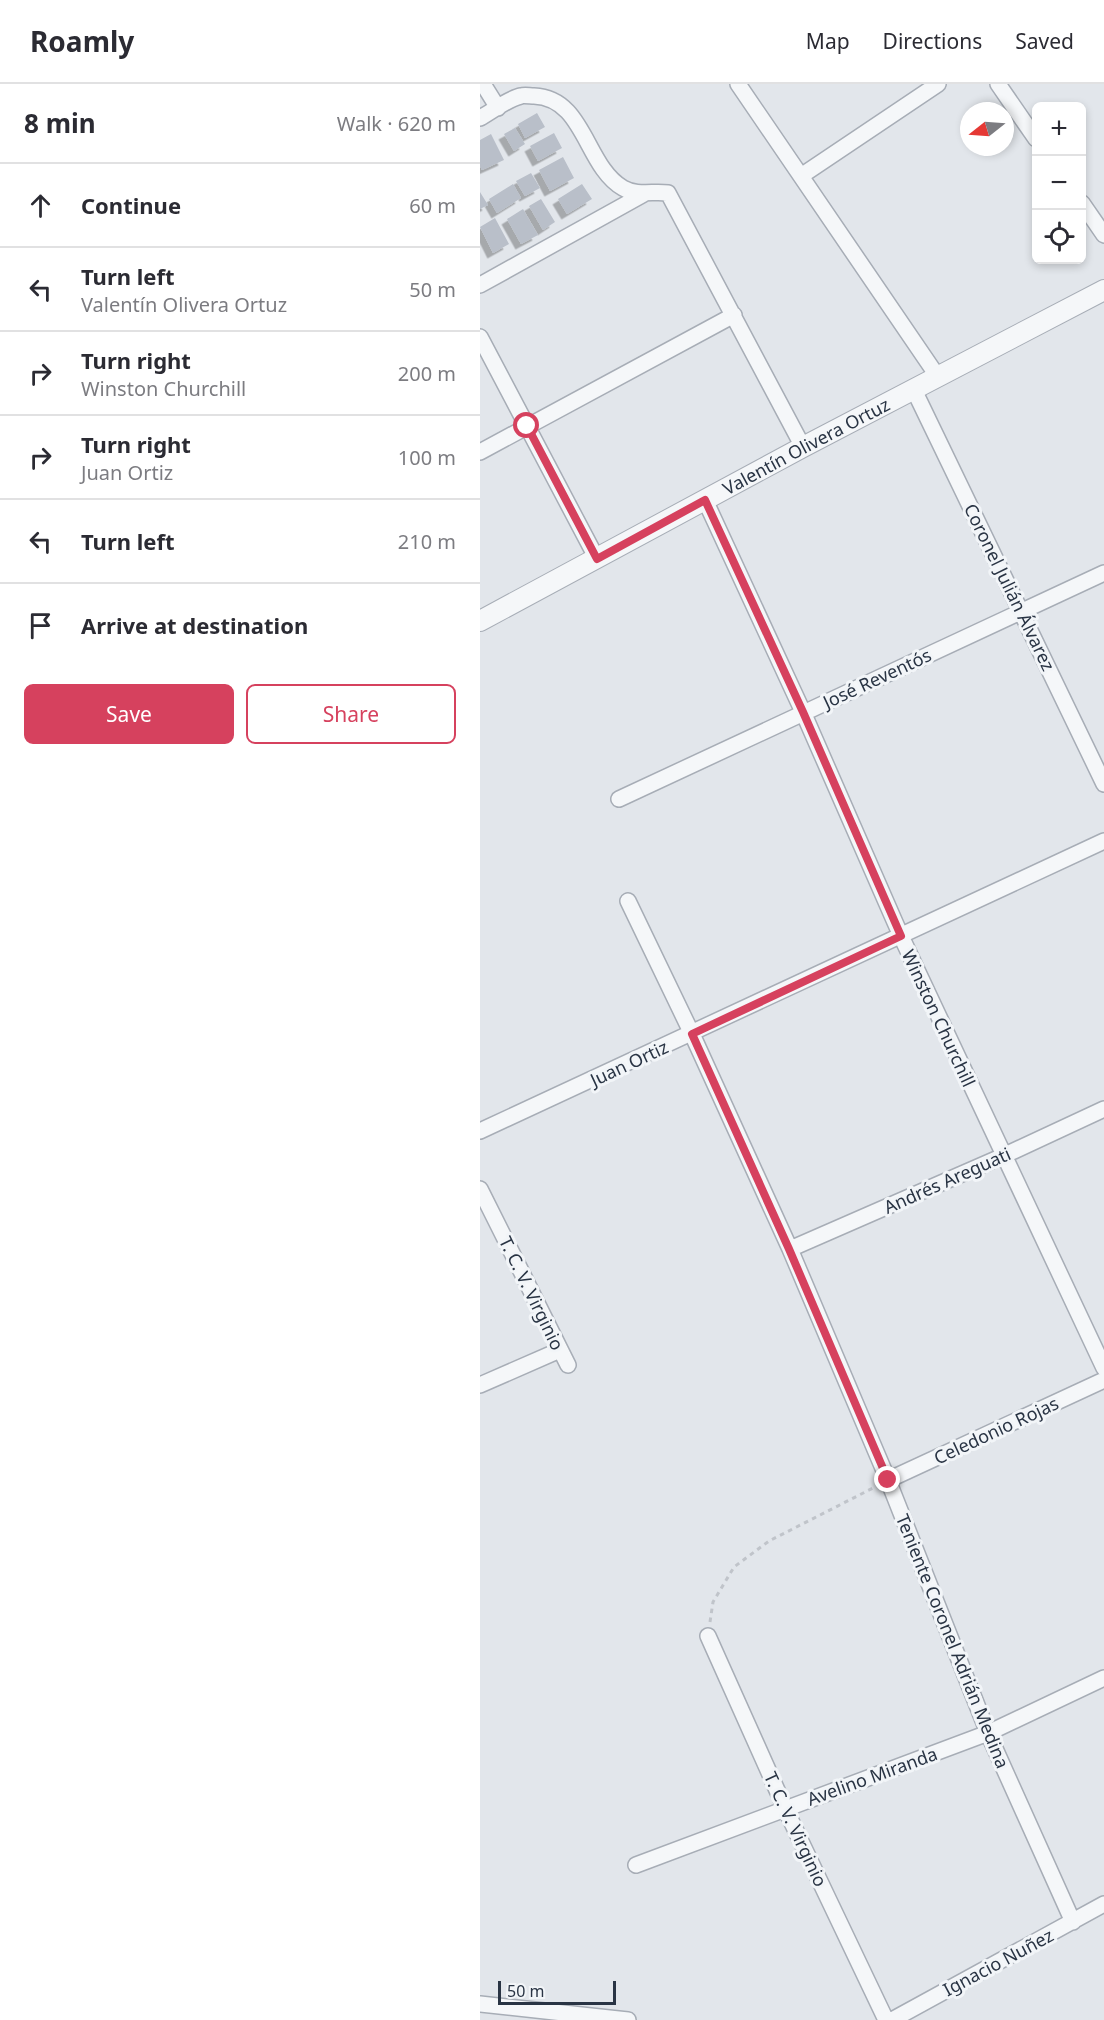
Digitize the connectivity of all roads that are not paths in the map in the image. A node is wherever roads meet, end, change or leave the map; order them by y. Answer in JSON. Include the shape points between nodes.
{"nodes":[{"id":1,"x":483,"y":84,"type":"edge"},
{"id":2,"x":738,"y":84,"type":"edge"},
{"id":3,"x":938,"y":84,"type":"edge"},
{"id":4,"x":998,"y":84,"type":"edge"},
{"id":5,"x":498,"y":108,"type":"junction"},
{"id":6,"x":480,"y":117,"type":"edge"},
{"id":7,"x":1032,"y":133,"type":"edge"},
{"id":8,"x":801,"y":176,"type":"junction"},
{"id":9,"x":644,"y":194,"type":"junction"},
{"id":10,"x":1086,"y":209,"type":"edge"},
{"id":11,"x":1104,"y":235,"type":"edge"},
{"id":12,"x":480,"y":285,"type":"edge"},
{"id":13,"x":1104,"y":290,"type":"edge"},
{"id":14,"x":734,"y":315,"type":"junction"},
{"id":15,"x":480,"y":337,"type":"edge"},
{"id":16,"x":938,"y":377,"type":"junction"},
{"id":17,"x":914,"y":390,"type":"junction"},
{"id":18,"x":527,"y":426,"type":"junction"},
{"id":19,"x":803,"y":447,"type":"junction"},
{"id":20,"x":480,"y":452,"type":"edge"},
{"id":21,"x":705,"y":500,"type":"junction"},
{"id":22,"x":597,"y":559,"type":"junction"},
{"id":23,"x":1104,"y":573,"type":"edge"},
{"id":24,"x":1022,"y":611,"type":"junction"},
{"id":25,"x":480,"y":621,"type":"edge"},
{"id":26,"x":803,"y":712,"type":"junction"},
{"id":27,"x":1104,"y":784,"type":"edge"},
{"id":28,"x":619,"y":799,"type":"dead end"},
{"id":29,"x":1104,"y":842,"type":"edge"},
{"id":30,"x":628,"y":901,"type":"dead end"},
{"id":31,"x":901,"y":936,"type":"junction"},
{"id":32,"x":692,"y":1034,"type":"junction"},
{"id":33,"x":1104,"y":1109,"type":"edge"},
{"id":34,"x":480,"y":1131,"type":"edge"},
{"id":35,"x":1003,"y":1156,"type":"junction"},
{"id":36,"x":480,"y":1189,"type":"edge"},
{"id":37,"x":789,"y":1249,"type":"junction"},
{"id":38,"x":560,"y":1350,"type":"junction"},
{"id":39,"x":567,"y":1365,"type":"dead end"},
{"id":40,"x":1104,"y":1368,"type":"edge"},
{"id":41,"x":1104,"y":1380,"type":"edge"},
{"id":42,"x":480,"y":1385,"type":"edge"},
{"id":43,"x":888,"y":1480,"type":"junction"},
{"id":44,"x":708,"y":1636,"type":"road end"},
{"id":45,"x":1104,"y":1678,"type":"edge"},
{"id":46,"x":988,"y":1733,"type":"junction"},
{"id":47,"x":785,"y":1808,"type":"junction"},
{"id":48,"x":636,"y":1865,"type":"dead end"},
{"id":49,"x":1104,"y":1904,"type":"edge"},
{"id":50,"x":1073,"y":1922,"type":"junction"},
{"id":51,"x":480,"y":2004,"type":"edge"},
{"id":52,"x":628,"y":2020,"type":"edge"},
{"id":53,"x":886,"y":2020,"type":"edge"},
{"id":54,"x":892,"y":2020,"type":"edge"}],
"edges":[{"from":1,"to":5,"type":"street"},
{"from":2,"to":8,"type":"street"},
{"from":3,"to":8,"type":"street"},
{"from":4,"to":7,"type":"street"},
{"from":5,"to":6,"type":"street"},
{"from":5,"to":9,"type":"street","via":[[520,96],[554,100],[570,114],[608,176],[624,189]]},
{"from":8,"to":16,"type":"street"},
{"from":9,"to":12,"type":"street"},
{"from":9,"to":14,"type":"street","via":[[668,193]]},
{"from":10,"to":11,"type":"street"},
{"from":13,"to":16,"type":"street","name":"Valentín Olivera Ortuz"},
{"from":14,"to":18,"type":"street"},
{"from":14,"to":19,"type":"street"},
{"from":15,"to":18,"type":"street"},
{"from":16,"to":17,"type":"street","name":"Valentín Olivera Ortuz"},
{"from":17,"to":19,"type":"street","name":"Valentín Olivera Ortuz"},
{"from":17,"to":24,"type":"street","name":"Coronel Julián Álvarez"},
{"from":18,"to":20,"type":"street"},
{"from":18,"to":22,"type":"street"},
{"from":19,"to":21,"type":"street","name":"Valentín Olivera Ortuz"},
{"from":21,"to":22,"type":"street","name":"Valentín Olivera Ortuz"},
{"from":21,"to":26,"type":"street","name":"Winston Churchill"},
{"from":22,"to":25,"type":"street","name":"Valentín Olivera Ortuz"},
{"from":23,"to":24,"type":"street","name":"José Reventós"},
{"from":24,"to":26,"type":"street","name":"José Reventós"},
{"from":24,"to":27,"type":"street","name":"Coronel Julián Álvarez"},
{"from":26,"to":28,"type":"street","name":"José Reventós"},
{"from":26,"to":31,"type":"street","name":"Winston Churchill"},
{"from":29,"to":31,"type":"street","name":"Juan Ortiz"},
{"from":30,"to":32,"type":"street","name":"Teniente Coronel Adrián Medina"},
{"from":31,"to":32,"type":"street","name":"Juan Ortiz"},
{"from":31,"to":35,"type":"street","name":"Winston Churchill"},
{"from":32,"to":34,"type":"street","name":"Juan Ortiz"},
{"from":32,"to":37,"type":"street","name":"Teniente Coronel Adrián Medina"},
{"from":33,"to":35,"type":"street","name":"Andrés Areguati"},
{"from":35,"to":37,"type":"street","name":"Andrés Areguati"},
{"from":35,"to":40,"type":"street","name":"Winston Churchill"},
{"from":36,"to":38,"type":"street","name":"T. C. V. Virginio"},
{"from":37,"to":43,"type":"street","name":"Teniente Coronel Adrián Medina"},
{"from":38,"to":39,"type":"street","name":"T. C. V. Virginio"},
{"from":38,"to":42,"type":"street"},
{"from":41,"to":43,"type":"street","name":"Celedonio Rojas"},
{"from":43,"to":46,"type":"street","name":"Teniente Coronel Adrián Medina"},
{"from":44,"to":47,"type":"street","name":"T. C. V. Virginio"},
{"from":45,"to":46,"type":"street","name":"Avelino Miranda"},
{"from":46,"to":47,"type":"street","name":"Avelino Miranda"},
{"from":46,"to":50,"type":"street","name":"Teniente Coronel Adrián Medina"},
{"from":47,"to":48,"type":"street","name":"Avelino Miranda"},
{"from":47,"to":53,"type":"street","name":"T. C. V. Virginio"},
{"from":49,"to":50,"type":"street","name":"Ignacio Nuñez"},
{"from":50,"to":54,"type":"street","name":"Ignacio Nuñez"},
{"from":51,"to":52,"type":"street"}]}
